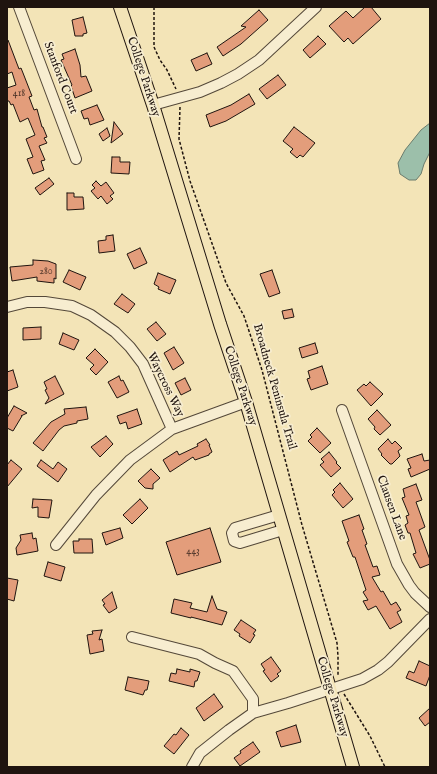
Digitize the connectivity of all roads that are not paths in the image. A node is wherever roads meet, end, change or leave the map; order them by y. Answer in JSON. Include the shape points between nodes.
{"nodes":[{"id":1,"x":19,"y":7,"type":"edge"},
{"id":2,"x":120,"y":7,"type":"edge"},
{"id":3,"x":316,"y":7,"type":"edge"},
{"id":4,"x":153,"y":105,"type":"junction"},
{"id":5,"x":76,"y":159,"type":"dead end"},
{"id":6,"x":7,"y":307,"type":"edge"},
{"id":7,"x":246,"y":402,"type":"junction"},
{"id":8,"x":342,"y":410,"type":"dead end"},
{"id":9,"x":172,"y":429,"type":"junction"},
{"id":10,"x":279,"y":515,"type":"junction"},
{"id":11,"x":283,"y":530,"type":"junction"},
{"id":12,"x":56,"y":545,"type":"dead end"},
{"id":13,"x":430,"y":606,"type":"edge"},
{"id":14,"x":430,"y":620,"type":"edge"},
{"id":15,"x":132,"y":637,"type":"dead end"},
{"id":16,"x":330,"y":690,"type":"junction"},
{"id":17,"x":253,"y":713,"type":"junction"},
{"id":18,"x":192,"y":767,"type":"edge"},
{"id":19,"x":353,"y":767,"type":"edge"}],
"edges":[{"from":1,"to":5,"type":"street","name":"Stanford Court"},
{"from":2,"to":4,"type":"main road","name":"College Parkway"},
{"from":3,"to":4,"type":"street","via":[[259,60],[232,77],[200,92]]},
{"from":4,"to":7,"type":"main road","name":"College Parkway"},
{"from":6,"to":9,"type":"street","name":"Waycross Way","via":[[28,302],[72,306],[91,315],[115,332],[142,364]]},
{"from":7,"to":9,"type":"street"},
{"from":7,"to":10,"type":"main road","name":"College Parkway"},
{"from":8,"to":13,"type":"street","name":"Clausen Lane","via":[[397,564],[415,593]]},
{"from":9,"to":12,"type":"street","via":[[130,460],[96,495]]},
{"from":10,"to":11,"type":"main road","name":"College Parkway"},
{"from":10,"to":11,"type":"street","via":[[235,528],[232,533],[234,541],[240,543]]},
{"from":11,"to":16,"type":"main road","name":"College Parkway"},
{"from":14,"to":16,"type":"street","via":[[378,670],[362,679]]},
{"from":15,"to":17,"type":"street","via":[[199,654],[233,670],[253,698]]},
{"from":16,"to":17,"type":"street"},
{"from":16,"to":19,"type":"main road","name":"College Parkway"},
{"from":17,"to":18,"type":"street","via":[[200,753]]}]}
